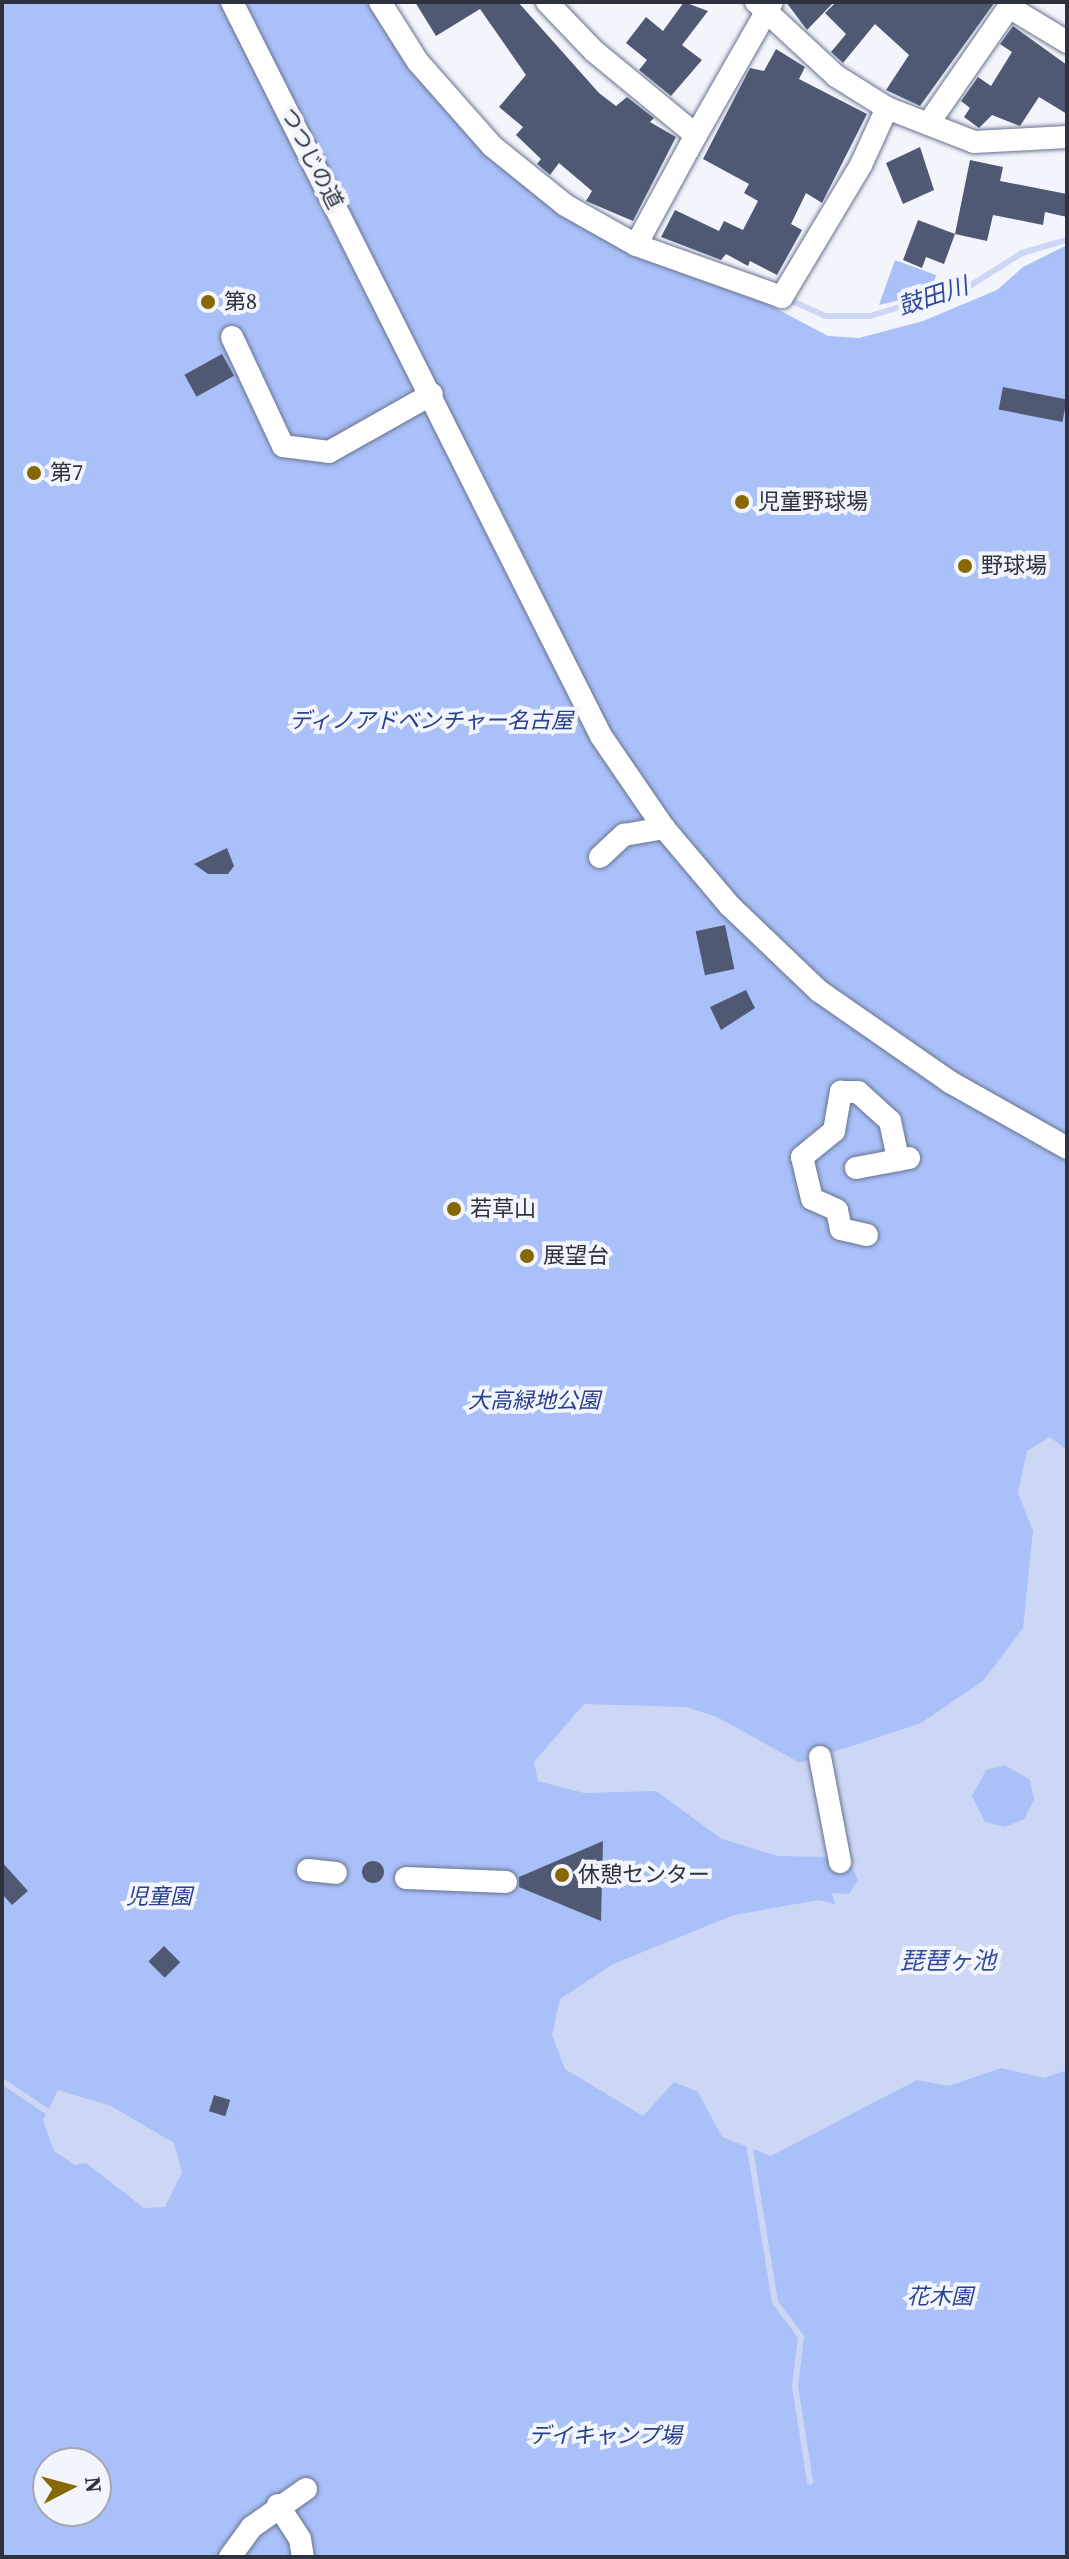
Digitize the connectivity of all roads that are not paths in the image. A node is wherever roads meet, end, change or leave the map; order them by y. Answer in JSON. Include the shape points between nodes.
{"nodes":[{"id":1,"x":232,"y":2,"type":"edge"},
{"id":2,"x":380,"y":2,"type":"edge"},
{"id":3,"x":547,"y":2,"type":"edge"},
{"id":4,"x":764,"y":4,"type":"edge"},
{"id":5,"x":1067,"y":42,"type":"edge"},
{"id":6,"x":887,"y":108,"type":"junction"},
{"id":7,"x":928,"y":124,"type":"junction"},
{"id":8,"x":696,"y":135,"type":"junction"},
{"id":9,"x":1067,"y":137,"type":"edge"},
{"id":10,"x":636,"y":245,"type":"junction"},
{"id":11,"x":232,"y":337,"type":"dead end"},
{"id":12,"x":432,"y":394,"type":"junction"},
{"id":13,"x":664,"y":828,"type":"junction"},
{"id":14,"x":600,"y":857,"type":"dead end"},
{"id":15,"x":1067,"y":1148,"type":"edge"},
{"id":16,"x":856,"y":1168,"type":"dead end"},
{"id":17,"x":867,"y":1235,"type":"dead end"},
{"id":18,"x":820,"y":1757,"type":"dead end"},
{"id":19,"x":840,"y":1862,"type":"dead end"},
{"id":20,"x":308,"y":1870,"type":"dead end"},
{"id":21,"x":336,"y":1873,"type":"dead end"},
{"id":22,"x":406,"y":1878,"type":"dead end"},
{"id":23,"x":506,"y":1882,"type":"dead end"},
{"id":24,"x":306,"y":2489,"type":"dead end"},
{"id":25,"x":278,"y":2505,"type":"junction"},
{"id":26,"x":230,"y":2557,"type":"edge"},
{"id":27,"x":303,"y":2557,"type":"edge"}],
"edges":[{"from":1,"to":12,"type":"street","name":"つつじの道"},
{"from":2,"to":10,"type":"street","via":[[418,62],[492,146],[565,205]]},
{"from":3,"to":8,"type":"street","via":[[594,51]]},
{"from":4,"to":6,"type":"street","via":[[836,76]]},
{"from":4,"to":8,"type":"street"},
{"from":5,"to":7,"type":"street","via":[[1009,7]]},
{"from":6,"to":7,"type":"street"},
{"from":6,"to":10,"type":"street","via":[[861,165],[782,297]]},
{"from":7,"to":9,"type":"street","via":[[974,142]]},
{"from":8,"to":10,"type":"street"},
{"from":11,"to":12,"type":"street","via":[[283,446],[329,452]]},
{"from":12,"to":13,"type":"street","name":"つつじの道","via":[[601,736]]},
{"from":13,"to":14,"type":"street","via":[[624,835]]},
{"from":13,"to":15,"type":"street","name":"つつじの道","via":[[722,897],[819,991],[950,1082]]},
{"from":16,"to":17,"type":"street","via":[[904,1159],[890,1121],[858,1092],[841,1092],[834,1131],[802,1157],[812,1199],[837,1210],[841,1229]]},
{"from":18,"to":19,"type":"street"},
{"from":20,"to":21,"type":"street"},
{"from":22,"to":23,"type":"street"},
{"from":24,"to":25,"type":"street"},
{"from":25,"to":26,"type":"street"},
{"from":25,"to":27,"type":"street","via":[[300,2539]]}]}
